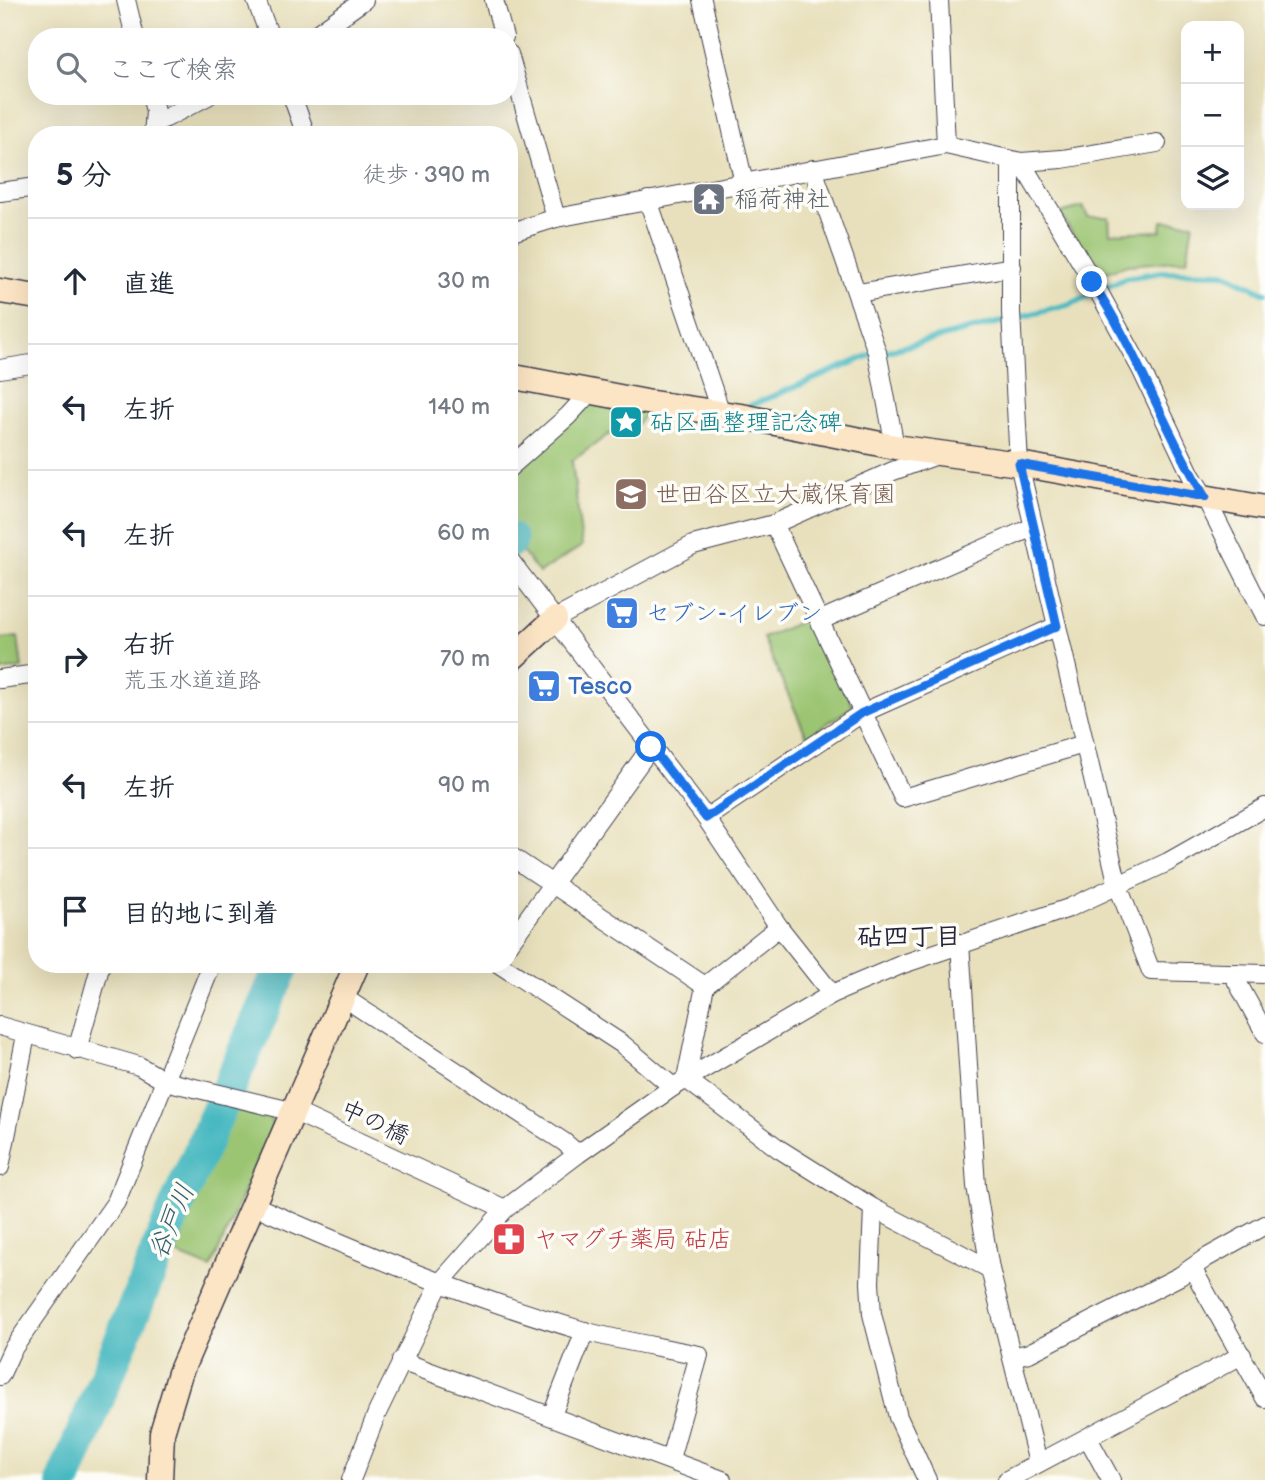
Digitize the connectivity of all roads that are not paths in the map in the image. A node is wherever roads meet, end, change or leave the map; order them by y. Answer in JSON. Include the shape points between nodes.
{"nodes":[{"id":1,"x":126,"y":0,"type":"edge"},
{"id":2,"x":256,"y":0,"type":"edge"},
{"id":3,"x":364,"y":0,"type":"edge"},
{"id":4,"x":494,"y":0,"type":"edge"},
{"id":5,"x":702,"y":0,"type":"edge"},
{"id":6,"x":939,"y":0,"type":"edge"},
{"id":7,"x":133,"y":28,"type":"edge"},
{"id":8,"x":267,"y":28,"type":"edge"},
{"id":9,"x":325,"y":28,"type":"edge"},
{"id":10,"x":502,"y":28,"type":"edge"},
{"id":11,"x":518,"y":85,"type":"edge"},
{"id":12,"x":152,"y":105,"type":"edge"},
{"id":13,"x":193,"y":105,"type":"edge"},
{"id":14,"x":295,"y":105,"type":"edge"},
{"id":15,"x":154,"y":126,"type":"edge"},
{"id":16,"x":157,"y":126,"type":"edge"},
{"id":17,"x":303,"y":126,"type":"edge"},
{"id":18,"x":1157,"y":143,"type":"dead end"},
{"id":19,"x":946,"y":145,"type":"junction"},
{"id":20,"x":1016,"y":162,"type":"junction"},
{"id":21,"x":813,"y":169,"type":"junction"},
{"id":22,"x":744,"y":183,"type":"junction"},
{"id":23,"x":28,"y":188,"type":"edge"},
{"id":24,"x":0,"y":192,"type":"edge"},
{"id":25,"x":648,"y":200,"type":"junction"},
{"id":26,"x":556,"y":218,"type":"junction"},
{"id":27,"x":518,"y":230,"type":"edge"},
{"id":28,"x":1012,"y":267,"type":"junction"},
{"id":29,"x":0,"y":291,"type":"edge"},
{"id":30,"x":858,"y":293,"type":"junction"},
{"id":31,"x":28,"y":296,"type":"edge"},
{"id":32,"x":28,"y":364,"type":"edge"},
{"id":33,"x":0,"y":369,"type":"edge"},
{"id":34,"x":518,"y":378,"type":"edge"},
{"id":35,"x":591,"y":391,"type":"junction"},
{"id":36,"x":721,"y":413,"type":"junction"},
{"id":37,"x":895,"y":447,"type":"junction"},
{"id":38,"x":941,"y":453,"type":"junction"},
{"id":39,"x":518,"y":460,"type":"edge"},
{"id":40,"x":1019,"y":464,"type":"junction"},
{"id":41,"x":1205,"y":497,"type":"junction"},
{"id":42,"x":1265,"y":508,"type":"edge"},
{"id":43,"x":774,"y":524,"type":"junction"},
{"id":44,"x":1033,"y":527,"type":"junction"},
{"id":45,"x":518,"y":571,"type":"edge"},
{"id":46,"x":1265,"y":616,"type":"edge"},
{"id":47,"x":555,"y":619,"type":"junction"},
{"id":48,"x":821,"y":620,"type":"junction"},
{"id":49,"x":1057,"y":626,"type":"junction"},
{"id":50,"x":518,"y":653,"type":"edge"},
{"id":51,"x":28,"y":675,"type":"edge"},
{"id":52,"x":0,"y":679,"type":"edge"},
{"id":53,"x":862,"y":713,"type":"junction"},
{"id":54,"x":1084,"y":744,"type":"junction"},
{"id":55,"x":651,"y":747,"type":"junction"},
{"id":56,"x":1265,"y":807,"type":"edge"},
{"id":57,"x":706,"y":818,"type":"junction"},
{"id":58,"x":518,"y":861,"type":"edge"},
{"id":59,"x":551,"y":883,"type":"junction"},
{"id":60,"x":1118,"y":886,"type":"junction"},
{"id":61,"x":779,"y":927,"type":"junction"},
{"id":62,"x":518,"y":930,"type":"edge"},
{"id":63,"x":960,"y":943,"type":"junction"},
{"id":64,"x":98,"y":973,"type":"edge"},
{"id":65,"x":208,"y":973,"type":"edge"},
{"id":66,"x":353,"y":973,"type":"edge"},
{"id":67,"x":513,"y":973,"type":"edge"},
{"id":68,"x":1236,"y":973,"type":"junction"},
{"id":69,"x":1265,"y":974,"type":"edge"},
{"id":70,"x":705,"y":986,"type":"junction"},
{"id":71,"x":832,"y":994,"type":"junction"},
{"id":72,"x":343,"y":997,"type":"junction"},
{"id":73,"x":0,"y":1026,"type":"edge"},
{"id":74,"x":1265,"y":1033,"type":"edge"},
{"id":75,"x":26,"y":1035,"type":"junction"},
{"id":76,"x":77,"y":1049,"type":"junction"},
{"id":77,"x":165,"y":1081,"type":"junction"},
{"id":78,"x":680,"y":1083,"type":"junction"},
{"id":79,"x":295,"y":1112,"type":"junction"},
{"id":80,"x":578,"y":1154,"type":"junction"},
{"id":81,"x":0,"y":1167,"type":"edge"},
{"id":82,"x":253,"y":1205,"type":"junction"},
{"id":83,"x":873,"y":1208,"type":"junction"},
{"id":84,"x":505,"y":1209,"type":"junction"},
{"id":85,"x":1265,"y":1225,"type":"edge"},
{"id":86,"x":1192,"y":1268,"type":"junction"},
{"id":87,"x":990,"y":1269,"type":"junction"},
{"id":88,"x":440,"y":1283,"type":"junction"},
{"id":89,"x":585,"y":1331,"type":"junction"},
{"id":90,"x":1242,"y":1355,"type":"junction"},
{"id":91,"x":1012,"y":1357,"type":"junction"},
{"id":92,"x":401,"y":1361,"type":"junction"},
{"id":93,"x":0,"y":1376,"type":"edge"},
{"id":94,"x":1265,"y":1398,"type":"edge"},
{"id":95,"x":552,"y":1415,"type":"junction"},
{"id":96,"x":1088,"y":1438,"type":"junction"},
{"id":97,"x":670,"y":1459,"type":"junction"},
{"id":98,"x":1038,"y":1463,"type":"junction"},
{"id":99,"x":160,"y":1480,"type":"edge"},
{"id":100,"x":351,"y":1480,"type":"edge"},
{"id":101,"x":722,"y":1480,"type":"edge"},
{"id":102,"x":927,"y":1480,"type":"edge"},
{"id":103,"x":1007,"y":1480,"type":"edge"},
{"id":104,"x":1111,"y":1480,"type":"edge"}],
"edges":[{"from":1,"to":7,"type":"street"},
{"from":2,"to":8,"type":"street"},
{"from":3,"to":9,"type":"street"},
{"from":4,"to":10,"type":"street"},
{"from":5,"to":22,"type":"street"},
{"from":6,"to":19,"type":"street"},
{"from":11,"to":26,"type":"street"},
{"from":12,"to":15,"type":"street"},
{"from":13,"to":16,"type":"street"},
{"from":14,"to":17,"type":"street"},
{"from":18,"to":20,"type":"street"},
{"from":19,"to":20,"type":"street"},
{"from":19,"to":21,"type":"street"},
{"from":20,"to":28,"type":"street"},
{"from":20,"to":41,"type":"street","via":[[1098,291]]},
{"from":21,"to":22,"type":"street"},
{"from":21,"to":30,"type":"street"},
{"from":22,"to":25,"type":"street"},
{"from":23,"to":24,"type":"street"},
{"from":25,"to":26,"type":"street"},
{"from":25,"to":36,"type":"street"},
{"from":26,"to":27,"type":"street"},
{"from":28,"to":30,"type":"street"},
{"from":28,"to":40,"type":"street"},
{"from":29,"to":31,"type":"main road"},
{"from":30,"to":37,"type":"street","via":[[879,357]]},
{"from":32,"to":33,"type":"street"},
{"from":34,"to":35,"type":"main road"},
{"from":35,"to":36,"type":"main road"},
{"from":35,"to":39,"type":"street"},
{"from":36,"to":37,"type":"main road"},
{"from":37,"to":38,"type":"main road"},
{"from":38,"to":40,"type":"main road"},
{"from":38,"to":43,"type":"street"},
{"from":40,"to":41,"type":"main road"},
{"from":40,"to":44,"type":"street"},
{"from":41,"to":42,"type":"main road"},
{"from":41,"to":46,"type":"street"},
{"from":43,"to":47,"type":"street","via":[[693,545]]},
{"from":43,"to":48,"type":"street"},
{"from":44,"to":48,"type":"street"},
{"from":44,"to":49,"type":"street"},
{"from":45,"to":47,"type":"street"},
{"from":47,"to":50,"type":"main road"},
{"from":47,"to":55,"type":"street"},
{"from":48,"to":53,"type":"street"},
{"from":49,"to":53,"type":"street"},
{"from":49,"to":54,"type":"street"},
{"from":51,"to":52,"type":"street"},
{"from":53,"to":54,"type":"street","via":[[903,798]]},
{"from":53,"to":57,"type":"street"},
{"from":54,"to":60,"type":"street"},
{"from":55,"to":57,"type":"street"},
{"from":55,"to":59,"type":"street"},
{"from":56,"to":60,"type":"street"},
{"from":57,"to":61,"type":"street"},
{"from":58,"to":59,"type":"street"},
{"from":59,"to":62,"type":"street"},
{"from":59,"to":70,"type":"street"},
{"from":60,"to":63,"type":"street","via":[[1069,908]]},
{"from":60,"to":68,"type":"street","via":[[1150,971]]},
{"from":61,"to":70,"type":"street"},
{"from":61,"to":71,"type":"street"},
{"from":63,"to":71,"type":"street"},
{"from":63,"to":87,"type":"street","via":[[976,1186]]},
{"from":64,"to":76,"type":"street"},
{"from":65,"to":77,"type":"street"},
{"from":66,"to":72,"type":"main road"},
{"from":67,"to":78,"type":"street"},
{"from":68,"to":69,"type":"street"},
{"from":68,"to":74,"type":"street"},
{"from":70,"to":78,"type":"street"},
{"from":71,"to":78,"type":"street"},
{"from":72,"to":79,"type":"main road"},
{"from":72,"to":80,"type":"street"},
{"from":73,"to":75,"type":"street","name":"中の橋"},
{"from":75,"to":76,"type":"street","name":"中の橋"},
{"from":75,"to":81,"type":"street"},
{"from":76,"to":77,"type":"street","name":"中の橋","via":[[139,1066]]},
{"from":77,"to":79,"type":"street","name":"中の橋"},
{"from":77,"to":93,"type":"street","via":[[116,1202],[12,1350]]},
{"from":78,"to":80,"type":"street"},
{"from":78,"to":83,"type":"street"},
{"from":79,"to":82,"type":"main road"},
{"from":79,"to":84,"type":"street","name":"中の橋"},
{"from":80,"to":84,"type":"street"},
{"from":82,"to":88,"type":"street"},
{"from":82,"to":99,"type":"main road","via":[[169,1404],[162,1433]]},
{"from":83,"to":87,"type":"street"},
{"from":83,"to":102,"type":"street","via":[[872,1314],[898,1417]]},
{"from":84,"to":88,"type":"street"},
{"from":85,"to":86,"type":"street"},
{"from":86,"to":90,"type":"street"},
{"from":86,"to":91,"type":"street","via":[[1029,1353]]},
{"from":87,"to":91,"type":"street"},
{"from":88,"to":89,"type":"street"},
{"from":88,"to":92,"type":"street"},
{"from":89,"to":95,"type":"street"},
{"from":89,"to":97,"type":"street","via":[[699,1355]]},
{"from":90,"to":94,"type":"street"},
{"from":90,"to":96,"type":"street"},
{"from":91,"to":98,"type":"street"},
{"from":92,"to":95,"type":"street"},
{"from":92,"to":100,"type":"street"},
{"from":95,"to":97,"type":"street"},
{"from":96,"to":98,"type":"street"},
{"from":96,"to":104,"type":"street"},
{"from":97,"to":101,"type":"street"},
{"from":98,"to":103,"type":"street"}]}
